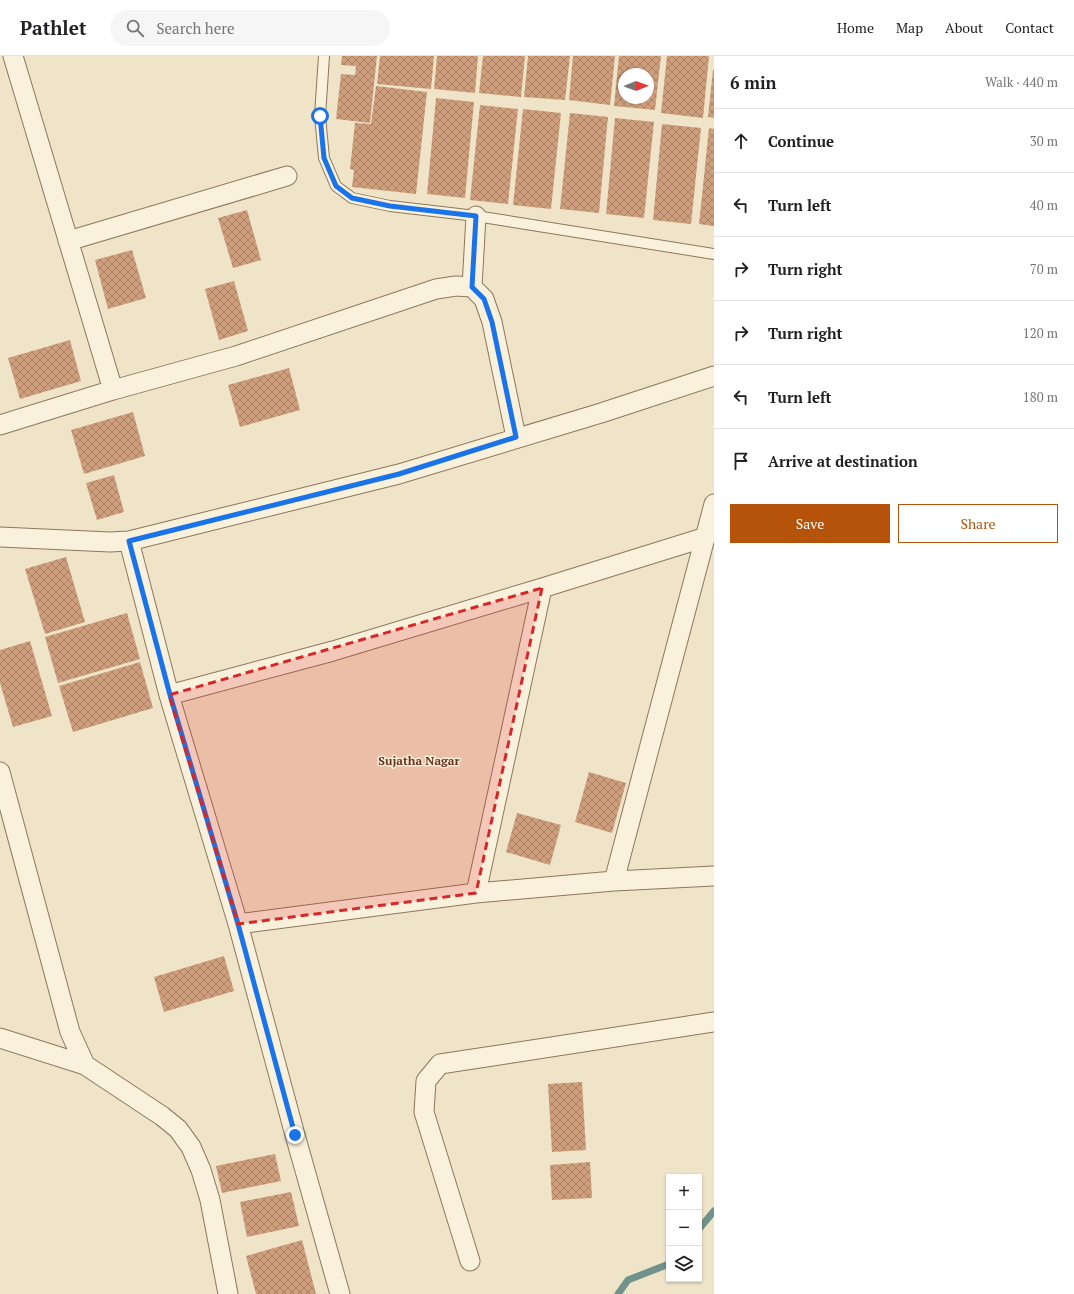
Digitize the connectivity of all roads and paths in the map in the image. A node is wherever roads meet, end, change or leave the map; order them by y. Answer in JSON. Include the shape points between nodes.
{"nodes":[{"id":1,"x":13,"y":56,"type":"edge"},
{"id":2,"x":324,"y":56,"type":"edge"},
{"id":3,"x":287,"y":176,"type":"dead end"},
{"id":4,"x":476,"y":216,"type":"junction"},
{"id":5,"x":68,"y":241,"type":"junction"},
{"id":6,"x":714,"y":254,"type":"edge"},
{"id":7,"x":472,"y":287,"type":"junction"},
{"id":8,"x":714,"y":376,"type":"edge"},
{"id":9,"x":113,"y":390,"type":"junction"},
{"id":10,"x":0,"y":425,"type":"edge"},
{"id":11,"x":516,"y":437,"type":"junction"},
{"id":12,"x":714,"y":504,"type":"edge"},
{"id":13,"x":0,"y":537,"type":"edge"},
{"id":14,"x":706,"y":537,"type":"junction"},
{"id":15,"x":129,"y":541,"type":"junction"},
{"id":16,"x":542,"y":588,"type":"junction"},
{"id":17,"x":170,"y":695,"type":"junction"},
{"id":18,"x":0,"y":772,"type":"edge"},
{"id":19,"x":714,"y":876,"type":"edge"},
{"id":20,"x":614,"y":881,"type":"junction"},
{"id":21,"x":476,"y":893,"type":"junction"},
{"id":22,"x":238,"y":924,"type":"junction"},
{"id":23,"x":714,"y":1022,"type":"edge"},
{"id":24,"x":0,"y":1038,"type":"edge"},
{"id":25,"x":85,"y":1065,"type":"junction"},
{"id":26,"x":470,"y":1261,"type":"dead end"},
{"id":27,"x":228,"y":1294,"type":"edge"},
{"id":28,"x":340,"y":1294,"type":"edge"}],
"edges":[{"from":1,"to":5,"type":"street"},
{"from":2,"to":4,"type":"lane","via":[[320,116],[324,158],[336,186],[352,198],[390,206]]},
{"from":3,"to":5,"type":"street"},
{"from":4,"to":6,"type":"lane"},
{"from":4,"to":7,"type":"street"},
{"from":5,"to":9,"type":"street"},
{"from":7,"to":9,"type":"street","via":[[436,289],[236,356]]},
{"from":7,"to":11,"type":"street","via":[[484,299],[492,322]]},
{"from":8,"to":11,"type":"street","via":[[601,413]]},
{"from":9,"to":10,"type":"street"},
{"from":11,"to":15,"type":"street","via":[[399,474]]},
{"from":12,"to":14,"type":"street"},
{"from":13,"to":15,"type":"street"},
{"from":14,"to":16,"type":"street"},
{"from":14,"to":20,"type":"street"},
{"from":15,"to":17,"type":"street"},
{"from":16,"to":17,"type":"street","via":[[333,651]]},
{"from":16,"to":21,"type":"street"},
{"from":17,"to":22,"type":"street"},
{"from":18,"to":25,"type":"street","via":[[70,1032]]},
{"from":19,"to":20,"type":"street"},
{"from":20,"to":21,"type":"street"},
{"from":21,"to":22,"type":"street"},
{"from":22,"to":28,"type":"street"},
{"from":23,"to":26,"type":"street","via":[[440,1064],[426,1081],[424,1112]]},
{"from":24,"to":25,"type":"street"},
{"from":25,"to":27,"type":"street","via":[[162,1116],[178,1129],[191,1147],[210,1200]]}]}
